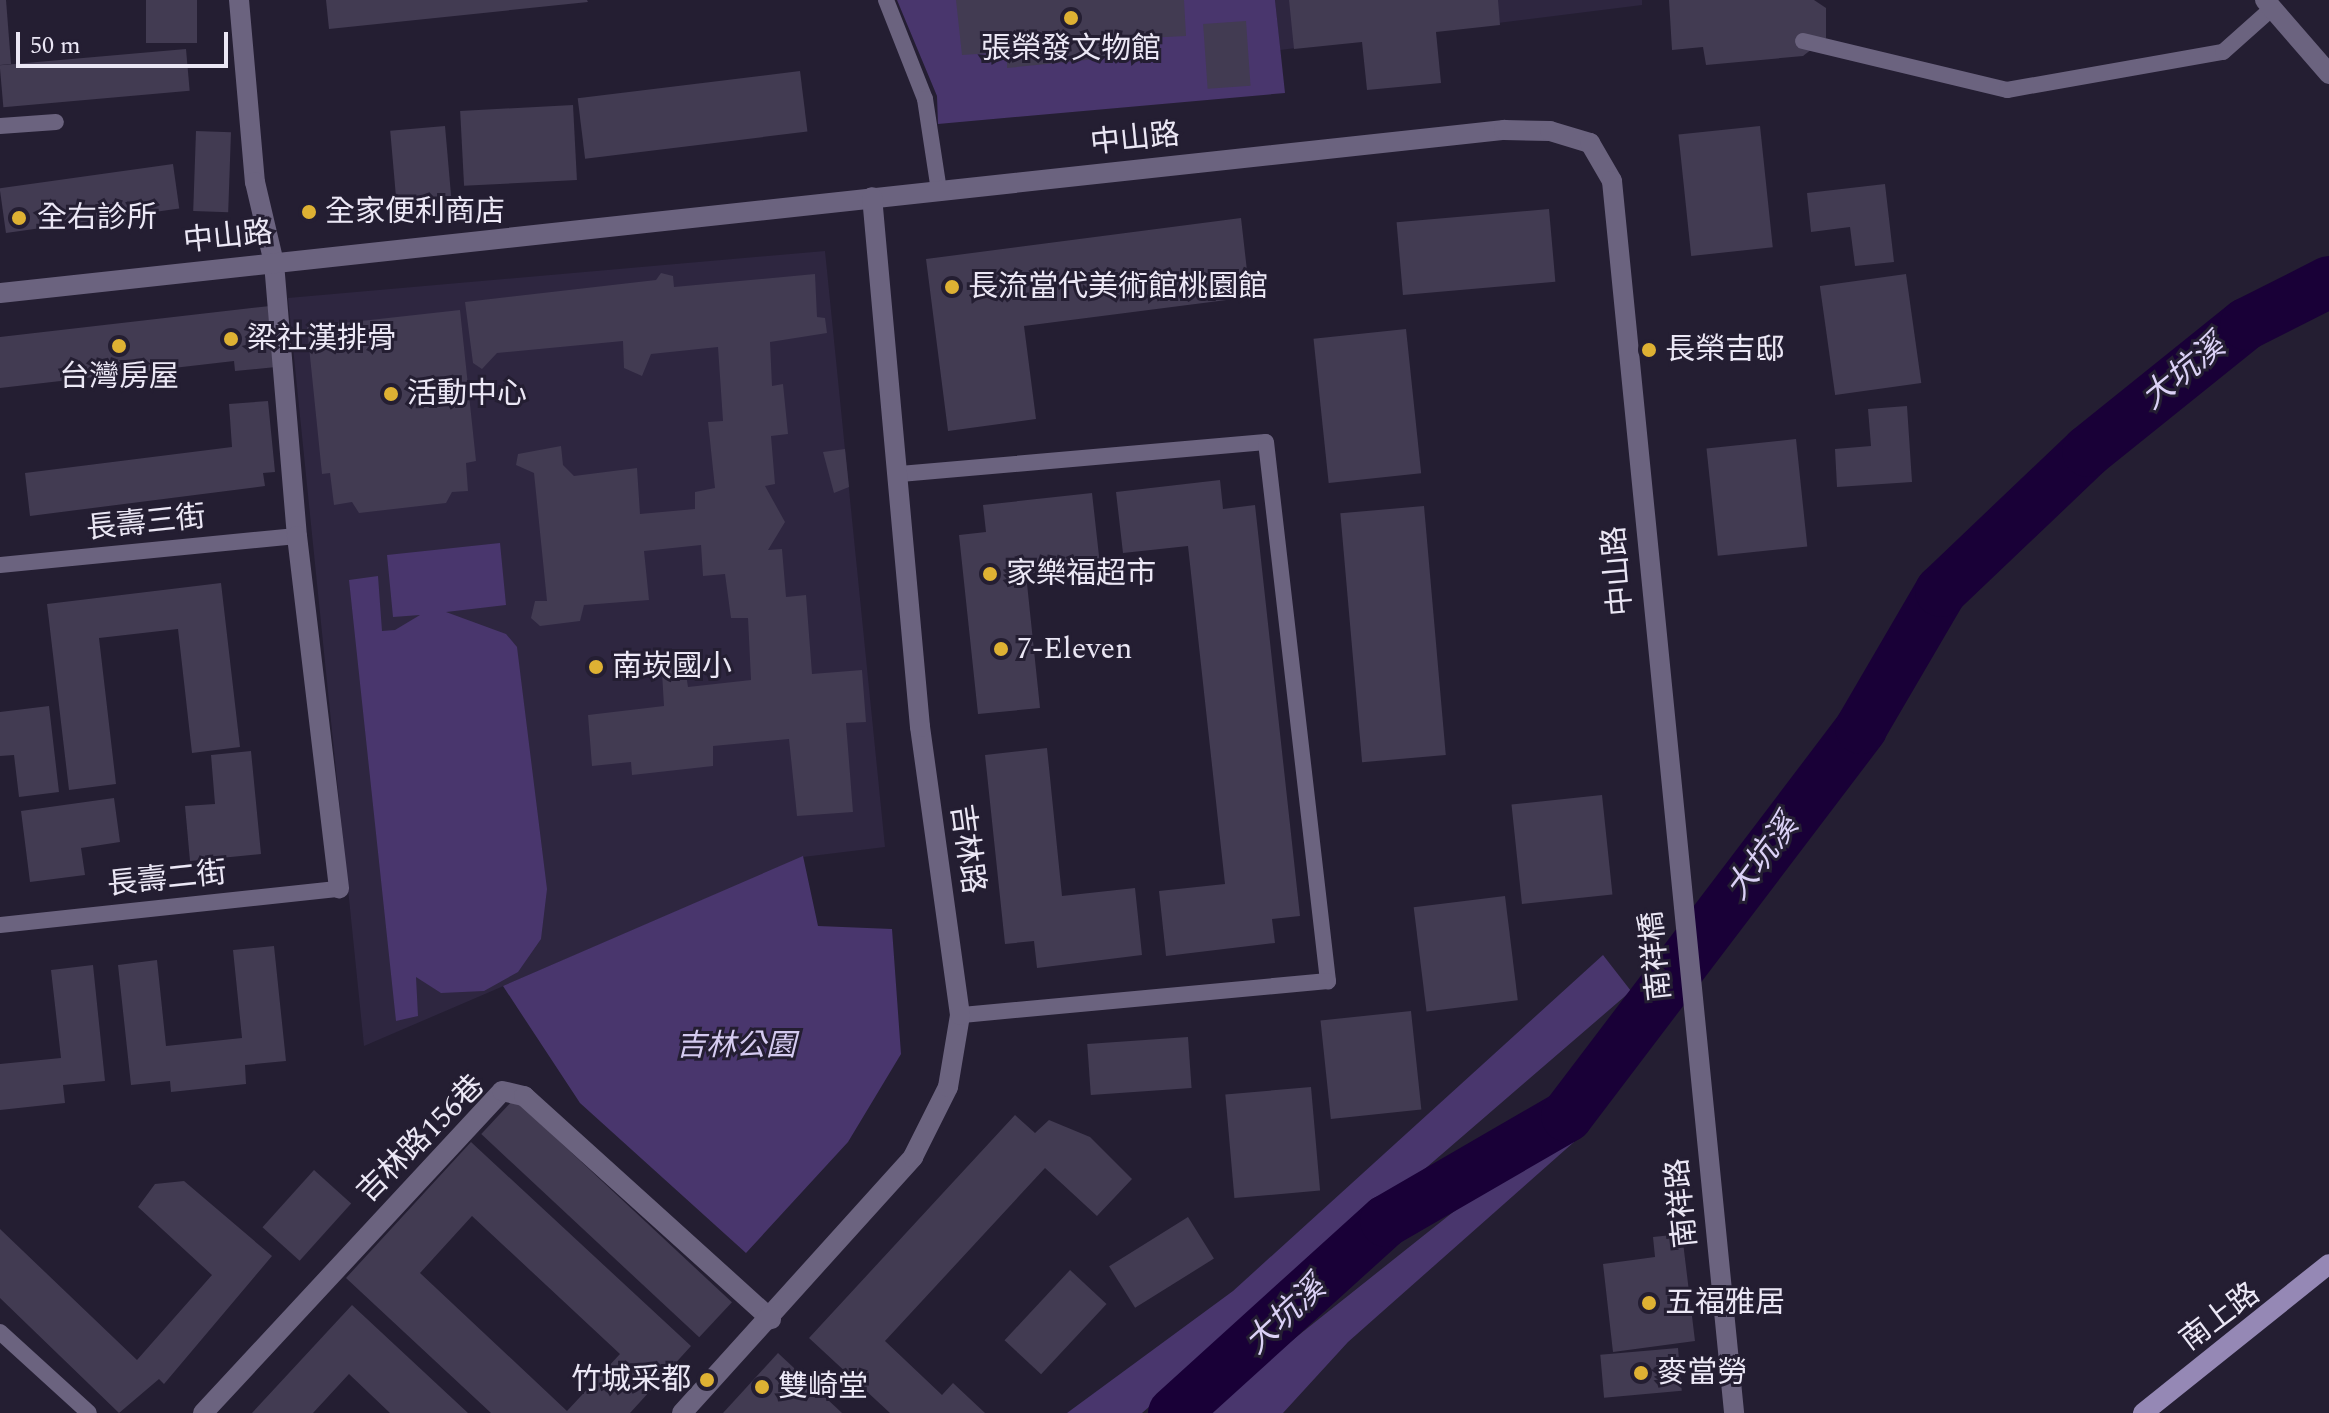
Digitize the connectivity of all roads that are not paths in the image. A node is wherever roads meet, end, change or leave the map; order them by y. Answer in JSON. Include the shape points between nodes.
{"nodes":[{"id":1,"x":239,"y":0,"type":"edge"},
{"id":2,"x":886,"y":0,"type":"edge"},
{"id":3,"x":2267,"y":6,"type":"edge"},
{"id":4,"x":1803,"y":41,"type":"dead end"},
{"id":5,"x":2329,"y":74,"type":"edge"},
{"id":6,"x":56,"y":122,"type":"dead end"},
{"id":7,"x":0,"y":126,"type":"edge"},
{"id":8,"x":939,"y":190,"type":"junction"},
{"id":9,"x":872,"y":197,"type":"junction"},
{"id":10,"x":274,"y":263,"type":"junction"},
{"id":11,"x":0,"y":293,"type":"edge"},
{"id":12,"x":900,"y":474,"type":"junction"},
{"id":13,"x":297,"y":536,"type":"junction"},
{"id":14,"x":0,"y":565,"type":"edge"},
{"id":15,"x":1672,"y":824,"type":"joint"},
{"id":16,"x":339,"y":889,"type":"joint"},
{"id":17,"x":0,"y":925,"type":"edge"},
{"id":18,"x":960,"y":1015,"type":"junction"},
{"id":19,"x":1699,"y":1082,"type":"joint"},
{"id":20,"x":2329,"y":1264,"type":"edge"},
{"id":21,"x":771,"y":1319,"type":"junction"},
{"id":22,"x":0,"y":1332,"type":"edge"},
{"id":23,"x":89,"y":1413,"type":"edge"},
{"id":24,"x":203,"y":1413,"type":"edge"},
{"id":25,"x":682,"y":1413,"type":"edge"},
{"id":26,"x":1734,"y":1413,"type":"edge"},
{"id":27,"x":2143,"y":1413,"type":"edge"}],
"edges":[{"from":1,"to":10,"type":"street","via":[[255,182]]},
{"from":2,"to":8,"type":"lane","via":[[925,99]]},
{"from":3,"to":4,"type":"lane","via":[[2223,52],[2007,90]]},
{"from":3,"to":5,"type":"street"},
{"from":6,"to":7,"type":"lane"},
{"from":8,"to":9,"type":"street","name":"中山路"},
{"from":8,"to":15,"type":"street","name":"中山路","via":[[1504,130],[1550,131],[1590,143],[1612,181]]},
{"from":9,"to":10,"type":"street","name":"中山路"},
{"from":9,"to":12,"type":"street","name":"吉林路"},
{"from":10,"to":11,"type":"street","name":"中山路"},
{"from":10,"to":13,"type":"street"},
{"from":12,"to":18,"type":"street","name":"吉林路","via":[[920,727]]},
{"from":12,"to":18,"type":"lane","via":[[1266,442],[1328,981]]},
{"from":13,"to":14,"type":"lane","name":"長壽三街"},
{"from":13,"to":16,"type":"street"},
{"from":15,"to":19,"type":"street","name":"南祥橋"},
{"from":16,"to":17,"type":"lane","name":"長壽二街"},
{"from":18,"to":21,"type":"street","name":"吉林路","via":[[948,1087],[913,1157]]},
{"from":19,"to":26,"type":"street","name":"南祥路"},
{"from":20,"to":27,"type":"street","name":"南上路"},
{"from":21,"to":24,"type":"street","name":"吉林路156巷","via":[[524,1096],[502,1091]]},
{"from":21,"to":25,"type":"street","name":"吉林路"},
{"from":22,"to":23,"type":"lane"}]}
